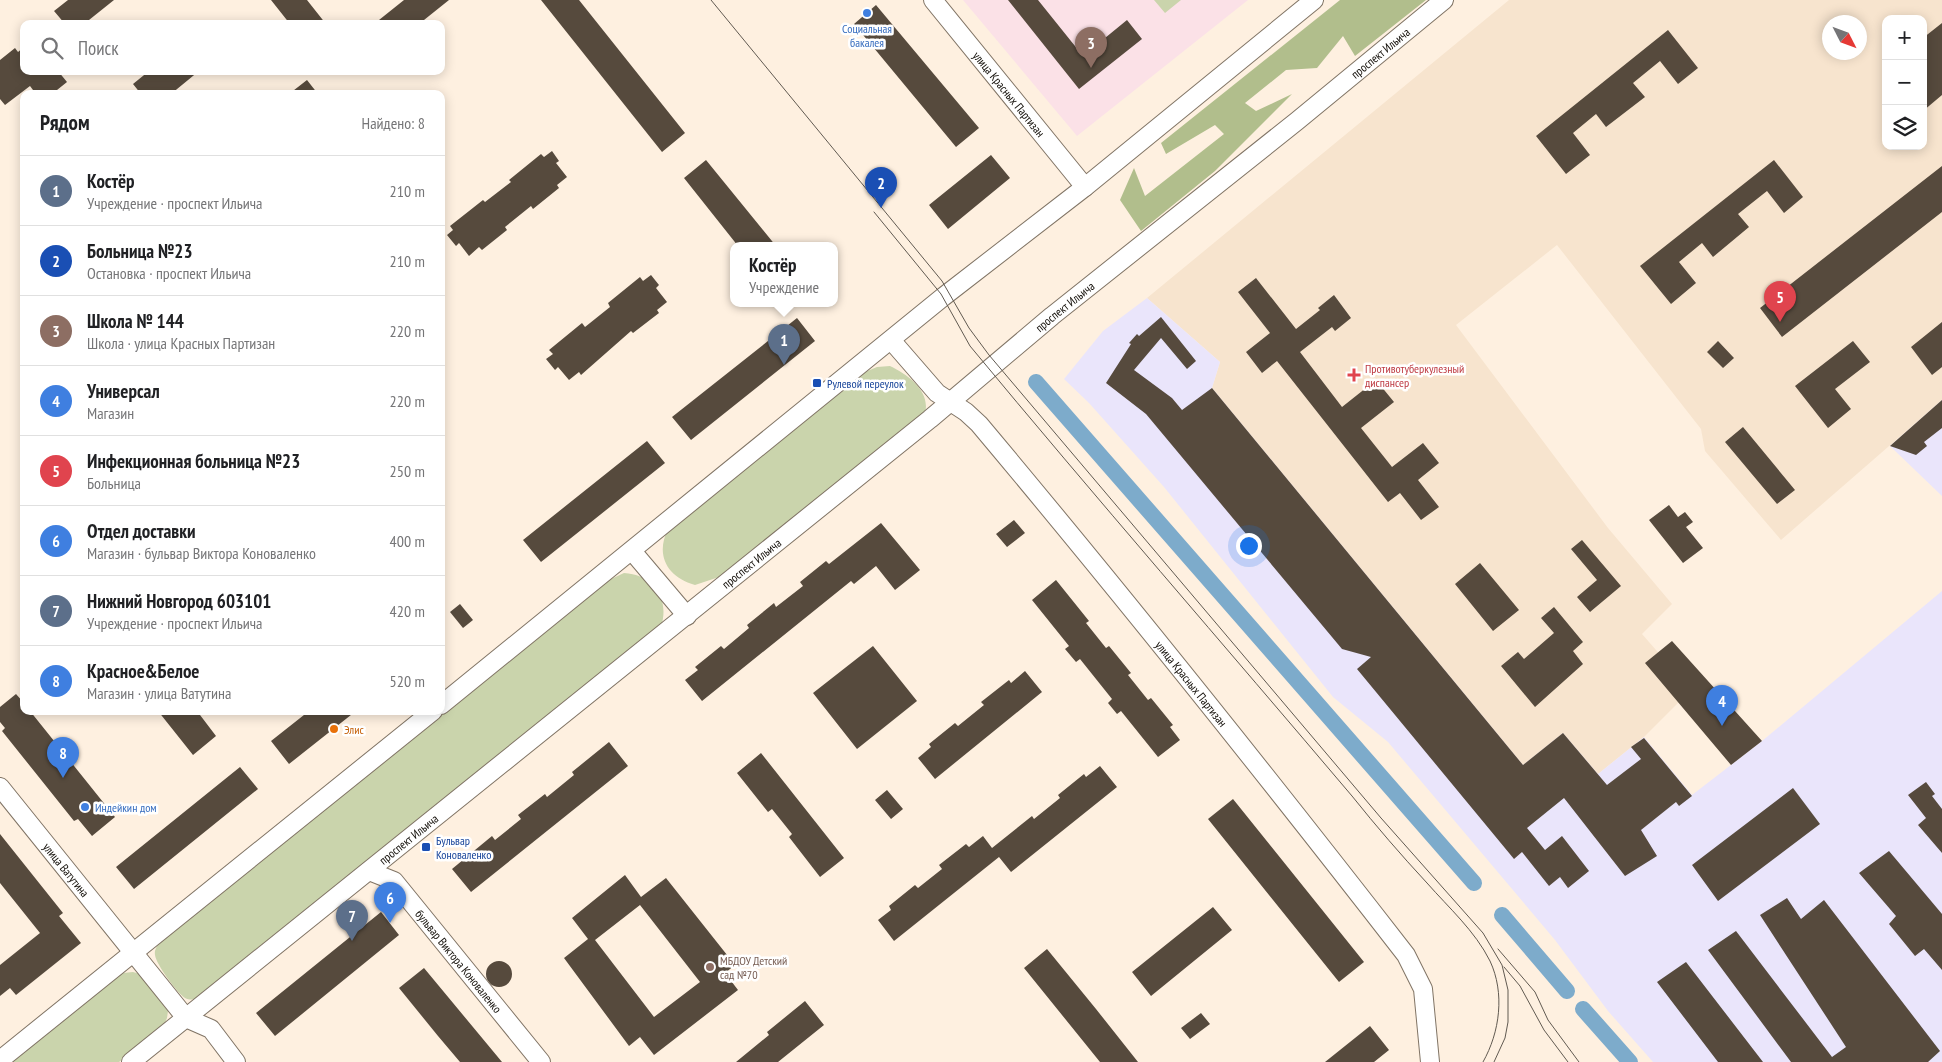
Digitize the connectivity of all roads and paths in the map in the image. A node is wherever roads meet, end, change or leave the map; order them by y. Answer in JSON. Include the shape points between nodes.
{"nodes":[{"id":1,"x":933,"y":0,"type":"edge"},
{"id":2,"x":1314,"y":0,"type":"edge"},
{"id":3,"x":1444,"y":0,"type":"edge"},
{"id":4,"x":1085,"y":187,"type":"junction"},
{"id":5,"x":891,"y":340,"type":"junction"},
{"id":6,"x":952,"y":402,"type":"junction"},
{"id":7,"x":632,"y":551,"type":"junction"},
{"id":8,"x":687,"y":616,"type":"junction"},
{"id":9,"x":445,"y":702,"type":"edge"},
{"id":10,"x":428,"y":715,"type":"edge"},
{"id":11,"x":0,"y":786,"type":"edge"},
{"id":12,"x":369,"y":871,"type":"junction"},
{"id":13,"x":133,"y":953,"type":"junction"},
{"id":14,"x":186,"y":1018,"type":"junction"},
{"id":15,"x":0,"y":1060,"type":"edge"},
{"id":16,"x":131,"y":1062,"type":"edge"},
{"id":17,"x":236,"y":1062,"type":"edge"},
{"id":18,"x":541,"y":1062,"type":"edge"},
{"id":19,"x":1430,"y":1062,"type":"edge"}],
"edges":[{"from":1,"to":4,"type":"street","name":"улица Красных Партизан"},
{"from":2,"to":4,"type":"street"},
{"from":3,"to":6,"type":"street","name":"проспект Ильича","via":[[1052,316]]},
{"from":4,"to":5,"type":"street"},
{"from":5,"to":6,"type":"street","name":"улица Красных Партизан","via":[[937,393]]},
{"from":5,"to":7,"type":"street"},
{"from":6,"to":8,"type":"street","name":"проспект Ильича"},
{"from":6,"to":19,"type":"street","name":"улица Красных Партизан","via":[[979,424],[1074,537],[1252,757],[1406,955],[1423,989]]},
{"from":7,"to":8,"type":"street"},
{"from":7,"to":9,"type":"street"},
{"from":8,"to":12,"type":"street","name":"проспект Ильича"},
{"from":10,"to":13,"type":"street"},
{"from":11,"to":13,"type":"street","name":"улица Ватутина"},
{"from":12,"to":14,"type":"street","name":"проспект Ильича"},
{"from":12,"to":18,"type":"street","name":"бульвар Виктора Коноваленко","via":[[394,881]]},
{"from":13,"to":14,"type":"street","name":"улица Ватутина"},
{"from":13,"to":15,"type":"street"},
{"from":14,"to":16,"type":"street","name":"проспект Ильича"},
{"from":14,"to":17,"type":"street","via":[[210,1029]]}]}
